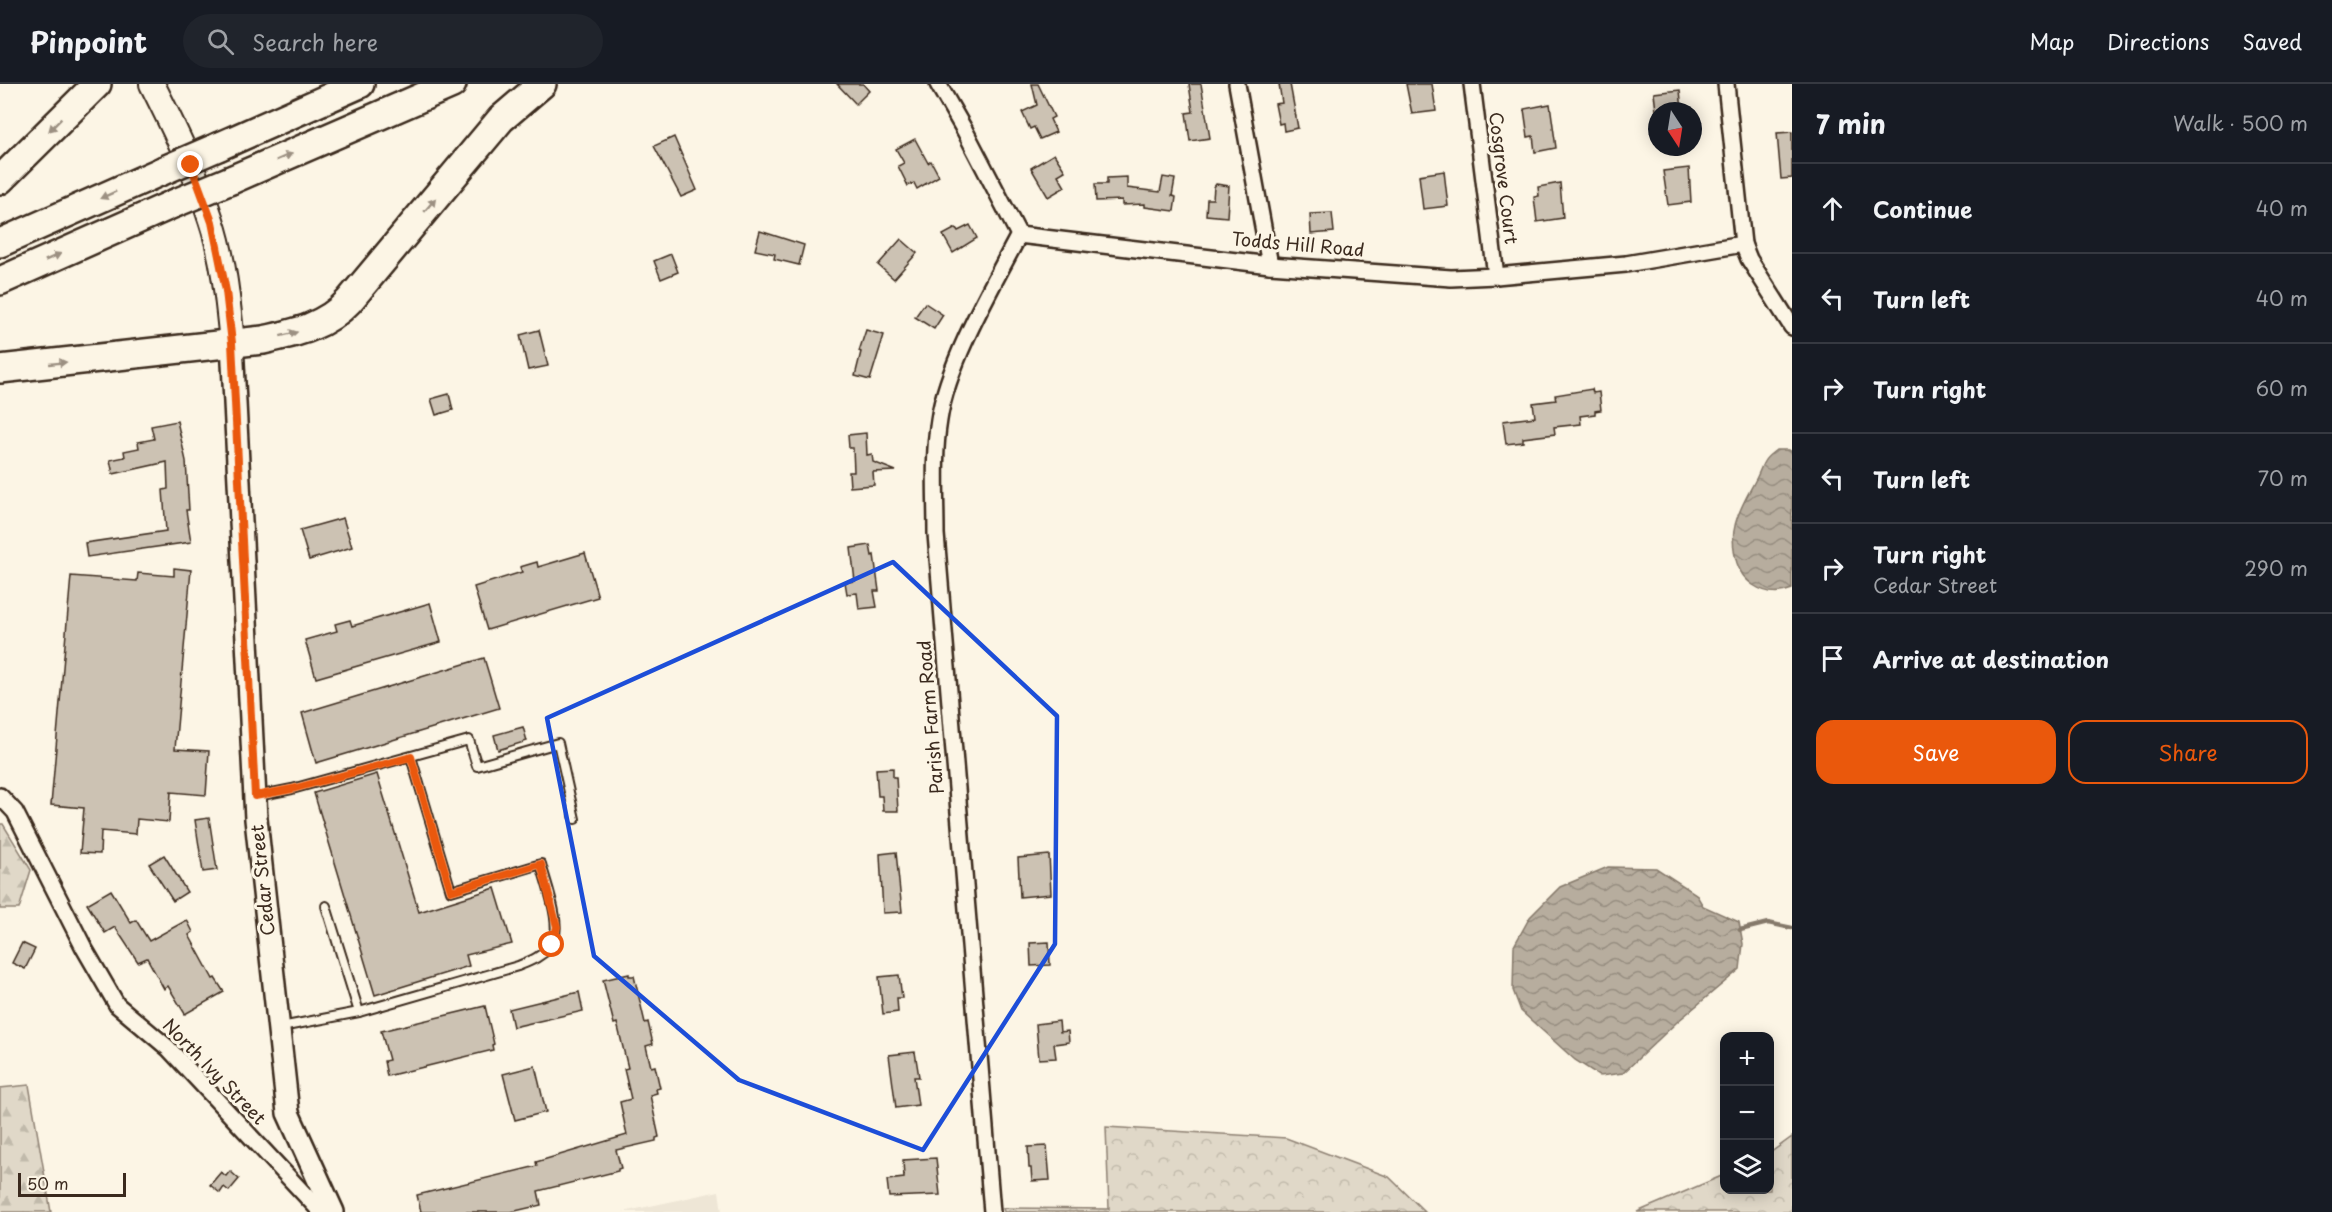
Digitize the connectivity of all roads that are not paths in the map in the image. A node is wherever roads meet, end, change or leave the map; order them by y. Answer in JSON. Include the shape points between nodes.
{"nodes":[{"id":1,"x":97,"y":84,"type":"edge"},
{"id":2,"x":152,"y":84,"type":"edge"},
{"id":3,"x":360,"y":84,"type":"edge"},
{"id":4,"x":452,"y":84,"type":"edge"},
{"id":5,"x":542,"y":84,"type":"edge"},
{"id":6,"x":938,"y":84,"type":"edge"},
{"id":7,"x":1236,"y":84,"type":"edge"},
{"id":8,"x":1472,"y":84,"type":"edge"},
{"id":9,"x":1726,"y":84,"type":"edge"},
{"id":10,"x":0,"y":180,"type":"edge"},
{"id":11,"x":1019,"y":235,"type":"junction"},
{"id":12,"x":0,"y":243,"type":"edge"},
{"id":13,"x":1743,"y":244,"type":"junction"},
{"id":14,"x":1270,"y":265,"type":"junction"},
{"id":15,"x":1496,"y":276,"type":"junction"},
{"id":16,"x":0,"y":281,"type":"edge"},
{"id":17,"x":1792,"y":327,"type":"edge"},
{"id":18,"x":232,"y":343,"type":"junction"},
{"id":19,"x":0,"y":369,"type":"edge"},
{"id":20,"x":411,"y":757,"type":"junction"},
{"id":21,"x":0,"y":796,"type":"edge"},
{"id":22,"x":255,"y":796,"type":"junction"},
{"id":23,"x":575,"y":819,"type":"dead end"},
{"id":24,"x":326,"y":906,"type":"dead end"},
{"id":25,"x":359,"y":1012,"type":"junction"},
{"id":26,"x":279,"y":1028,"type":"junction"},
{"id":27,"x":321,"y":1212,"type":"edge"},
{"id":28,"x":333,"y":1212,"type":"edge"},
{"id":29,"x":992,"y":1212,"type":"edge"}],
"edges":[{"from":1,"to":10,"type":"highway","one_way":true},
{"from":2,"to":18,"type":"main road","name":"Cedar Street","via":[[191,165],[212,222]]},
{"from":3,"to":12,"type":"highway","one_way":true,"bridge":true},
{"from":16,"to":4,"type":"highway","one_way":true,"bridge":true},
{"from":18,"to":5,"type":"highway","one_way":true,"via":[[296,333],[341,310],[501,119]]},
{"from":6,"to":11,"type":"street"},
{"from":7,"to":14,"type":"street"},
{"from":8,"to":15,"type":"street","name":"Cosgrove Court"},
{"from":9,"to":13,"type":"street"},
{"from":11,"to":14,"type":"street","name":"Todds Hill Road"},
{"from":11,"to":29,"type":"street","name":"Parish Farm Road","via":[[947,383],[939,420],[936,480],[938,558]]},
{"from":13,"to":15,"type":"street","name":"Todds Hill Road","via":[[1626,264]]},
{"from":13,"to":17,"type":"street"},
{"from":14,"to":15,"type":"street","name":"Todds Hill Road","via":[[1451,278]]},
{"from":19,"to":18,"type":"highway","one_way":true},
{"from":18,"to":22,"type":"main road","name":"Cedar Street"},
{"from":20,"to":22,"type":"lane"},
{"from":20,"to":23,"type":"lane","via":[[469,740],[477,766],[558,743]]},
{"from":20,"to":25,"type":"lane","via":[[451,891],[541,864],[557,927],[552,945],[518,966]]},
{"from":21,"to":27,"type":"street","name":"North Ivy Street","via":[[15,812],[117,1005],[168,1048]]},
{"from":22,"to":26,"type":"main road","name":"Cedar Street"},
{"from":24,"to":25,"type":"lane"},
{"from":25,"to":26,"type":"lane"},
{"from":26,"to":28,"type":"main road","name":"Cedar Street","via":[[288,1113]]}]}
